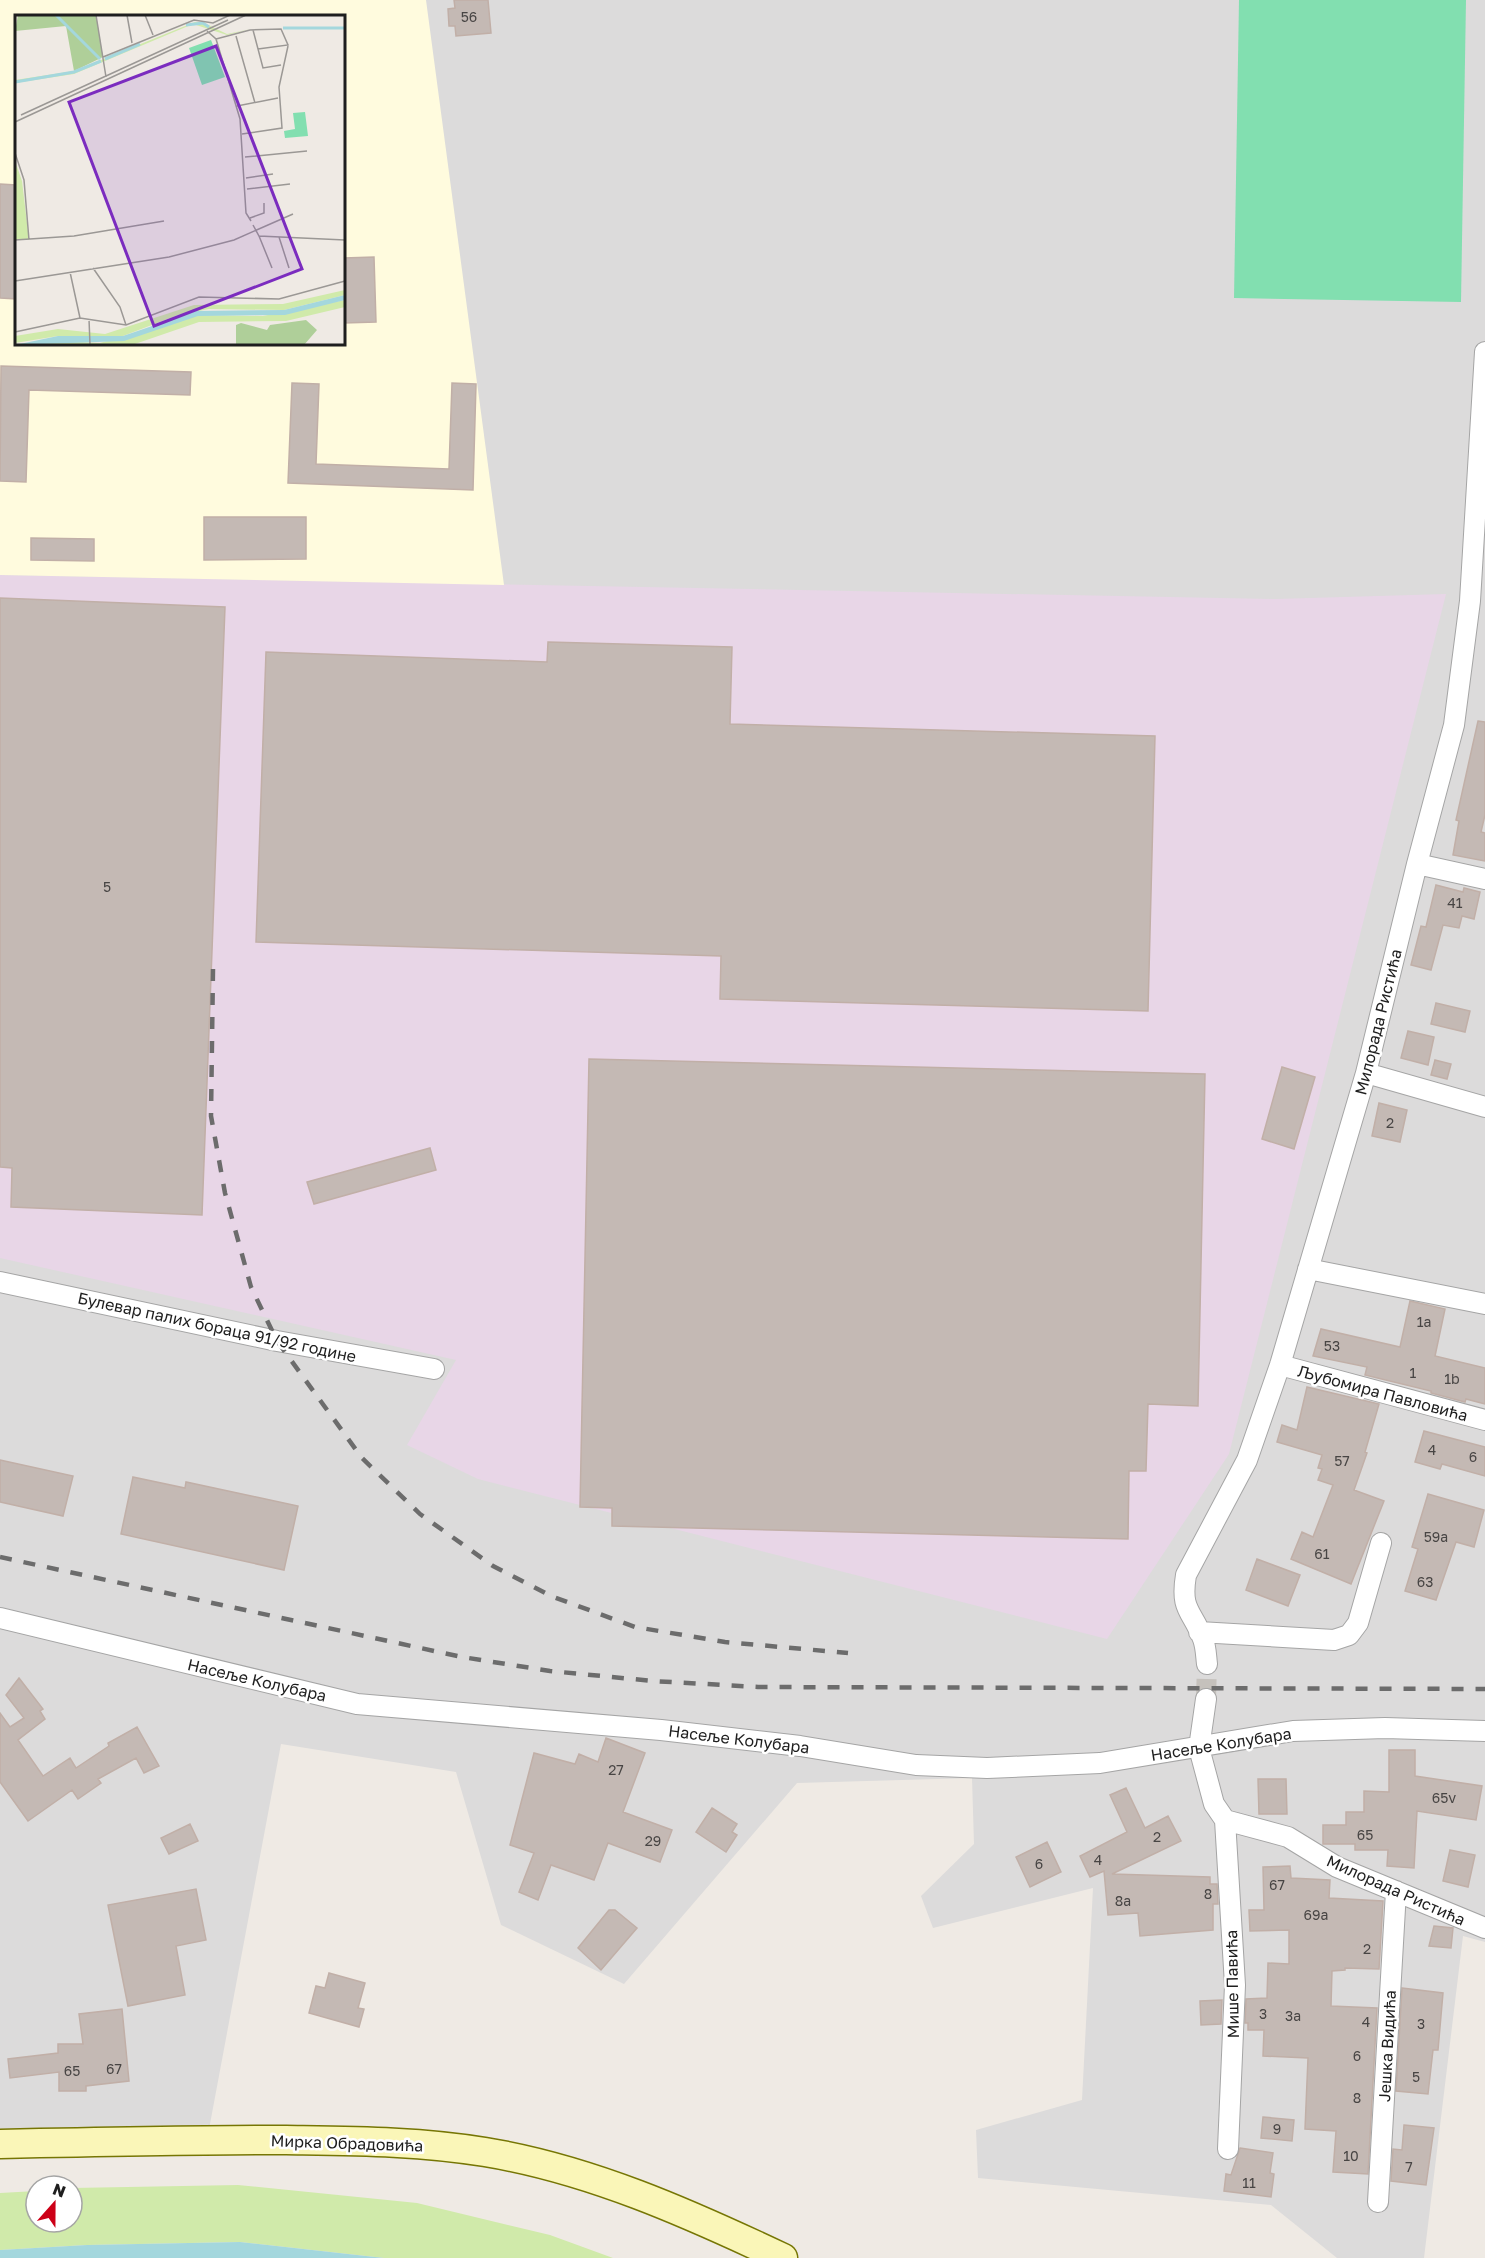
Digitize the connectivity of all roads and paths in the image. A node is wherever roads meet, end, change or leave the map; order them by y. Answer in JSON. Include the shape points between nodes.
{"nodes":[{"id":1,"x":1485,"y":352,"type":"edge"},
{"id":2,"x":1478,"y":602,"type":"edge"},
{"id":3,"x":1417,"y":864,"type":"junction"},
{"id":4,"x":1485,"y":879,"type":"edge"},
{"id":5,"x":1366,"y":1073,"type":"junction"},
{"id":6,"x":1485,"y":1107,"type":"edge"},
{"id":7,"x":1308,"y":1269,"type":"junction"},
{"id":8,"x":0,"y":1282,"type":"edge"},
{"id":9,"x":1485,"y":1304,"type":"edge"},
{"id":10,"x":1280,"y":1365,"type":"junction"},
{"id":11,"x":434,"y":1369,"type":"dead end"},
{"id":12,"x":1485,"y":1420,"type":"edge"},
{"id":13,"x":1381,"y":1543,"type":"dead end"},
{"id":14,"x":0,"y":1618,"type":"edge"},
{"id":15,"x":1199,"y":1632,"type":"junction"},
{"id":16,"x":1207,"y":1664,"type":"tunnel mouth"},
{"id":17,"x":1206,"y":1699,"type":"tunnel mouth"},
{"id":18,"x":1485,"y":1731,"type":"edge"},
{"id":19,"x":1199,"y":1748,"type":"junction"},
{"id":20,"x":1225,"y":1820,"type":"junction"},
{"id":21,"x":1396,"y":1891,"type":"junction"},
{"id":22,"x":1485,"y":1928,"type":"edge"},
{"id":23,"x":0,"y":2144,"type":"edge"},
{"id":24,"x":1228,"y":2149,"type":"dead end"},
{"id":25,"x":1378,"y":2202,"type":"dead end"},
{"id":26,"x":783,"y":2258,"type":"edge"}],
"edges":[{"from":1,"to":2,"type":"street","name":"Милорада Ристића"},
{"from":2,"to":3,"type":"street","name":"Милорада Ристића","via":[[1454,725]]},
{"from":3,"to":4,"type":"street"},
{"from":3,"to":5,"type":"street","name":"Милорада Ристића"},
{"from":5,"to":6,"type":"street"},
{"from":5,"to":7,"type":"street","name":"Милорада Ристића"},
{"from":7,"to":9,"type":"street"},
{"from":7,"to":10,"type":"street","name":"Милорада Ристића"},
{"from":8,"to":11,"type":"street","name":"Булевар палих бораца 91/92 године","via":[[277,1341]]},
{"from":10,"to":12,"type":"street","name":"Љубомира Павловића"},
{"from":10,"to":15,"type":"street","name":"Милорада Ристића","via":[[1246,1460],[1186,1575],[1185,1602]]},
{"from":13,"to":15,"type":"street","via":[[1358,1623],[1349,1635],[1334,1640]]},
{"from":14,"to":19,"type":"street","name":"Насеље Колубара","via":[[357,1704],[661,1730],[800,1746],[916,1765],[987,1768],[1100,1763]]},
{"from":15,"to":16,"type":"street","name":"Милорада Ристића"},
{"from":17,"to":19,"type":"street"},
{"from":18,"to":19,"type":"street","name":"Насеље Колубара","via":[[1293,1731]]},
{"from":19,"to":20,"type":"street","via":[[1214,1804]]},
{"from":20,"to":21,"type":"street","name":"Милорада Ристића","via":[[1288,1837],[1337,1867]]},
{"from":20,"to":24,"type":"street","name":"Мише Павића","via":[[1235,1985]]},
{"from":21,"to":22,"type":"street","name":"Милорада Ристића"},
{"from":21,"to":25,"type":"street","name":"Јешка Видића"},
{"from":23,"to":26,"type":"street","name":"Мирка Обрадовића","via":[[384,2141],[485,2152],[584,2176],[701,2219]]}]}
